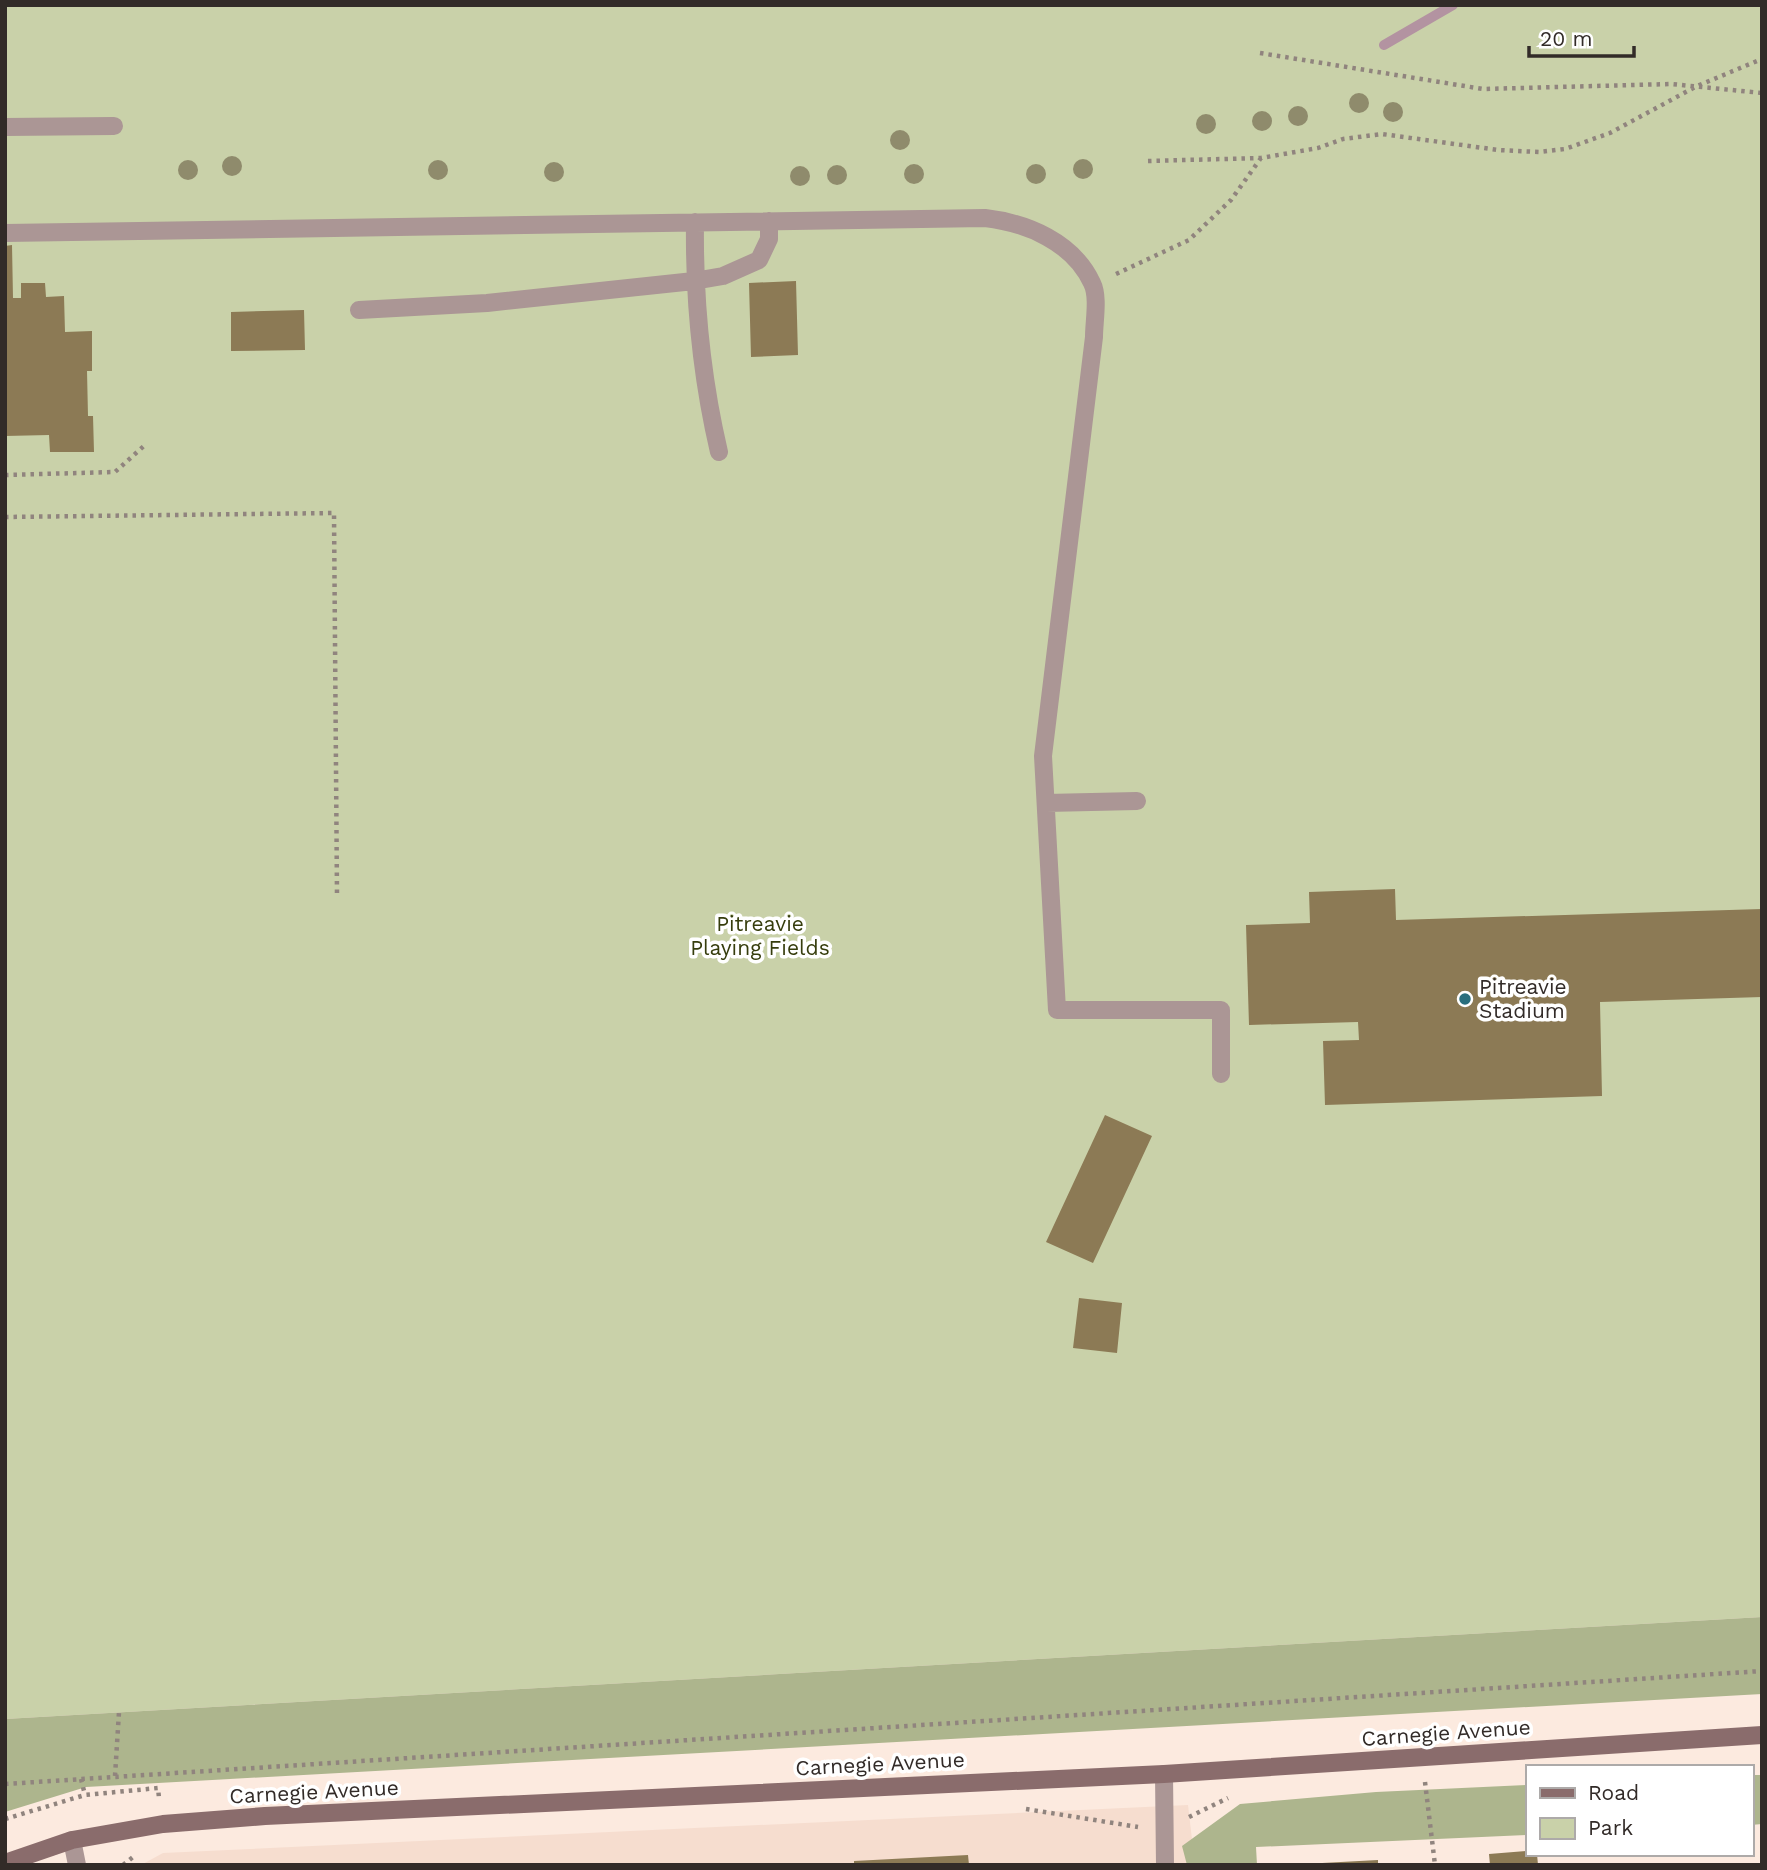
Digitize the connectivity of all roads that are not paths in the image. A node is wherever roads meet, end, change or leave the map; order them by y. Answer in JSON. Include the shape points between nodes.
{"nodes":[{"id":1,"x":114,"y":126,"type":"dead end"},
{"id":2,"x":5,"y":127,"type":"edge"},
{"id":3,"x":769,"y":221,"type":"junction"},
{"id":4,"x":695,"y":222,"type":"junction"},
{"id":5,"x":5,"y":233,"type":"edge"},
{"id":6,"x":694,"y":281,"type":"junction"},
{"id":7,"x":359,"y":310,"type":"dead end"},
{"id":8,"x":719,"y":452,"type":"dead end"},
{"id":9,"x":1137,"y":801,"type":"dead end"},
{"id":10,"x":1046,"y":803,"type":"junction"},
{"id":11,"x":1221,"y":1074,"type":"dead end"},
{"id":12,"x":1762,"y":1735,"type":"edge"},
{"id":13,"x":1164,"y":1774,"type":"junction"},
{"id":14,"x":72,"y":1840,"type":"junction"},
{"id":15,"x":5,"y":1863,"type":"edge"},
{"id":16,"x":77,"y":1865,"type":"edge"},
{"id":17,"x":1166,"y":1865,"type":"edge"}],
"edges":[{"from":1,"to":2,"type":"lane"},
{"from":3,"to":4,"type":"lane"},
{"from":3,"to":6,"type":"lane","via":[[769,239],[759,260],[723,276]]},
{"from":3,"to":10,"type":"lane","via":[[985,218],[1016,222],[1041,233],[1076,259],[1093,285],[1094,337],[1043,756]]},
{"from":4,"to":5,"type":"lane"},
{"from":4,"to":6,"type":"lane"},
{"from":6,"to":7,"type":"lane","via":[[486,303]]},
{"from":6,"to":8,"type":"lane","via":[[699,349]]},
{"from":9,"to":10,"type":"lane"},
{"from":10,"to":11,"type":"lane","via":[[1057,1010],[1221,1010]]},
{"from":12,"to":13,"type":"street","name":"Carnegie Avenue"},
{"from":13,"to":14,"type":"street","name":"Carnegie Avenue","via":[[265,1816],[163,1824]]},
{"from":13,"to":17,"type":"lane"},
{"from":14,"to":15,"type":"street","name":"Carnegie Avenue"},
{"from":14,"to":16,"type":"lane"}]}
